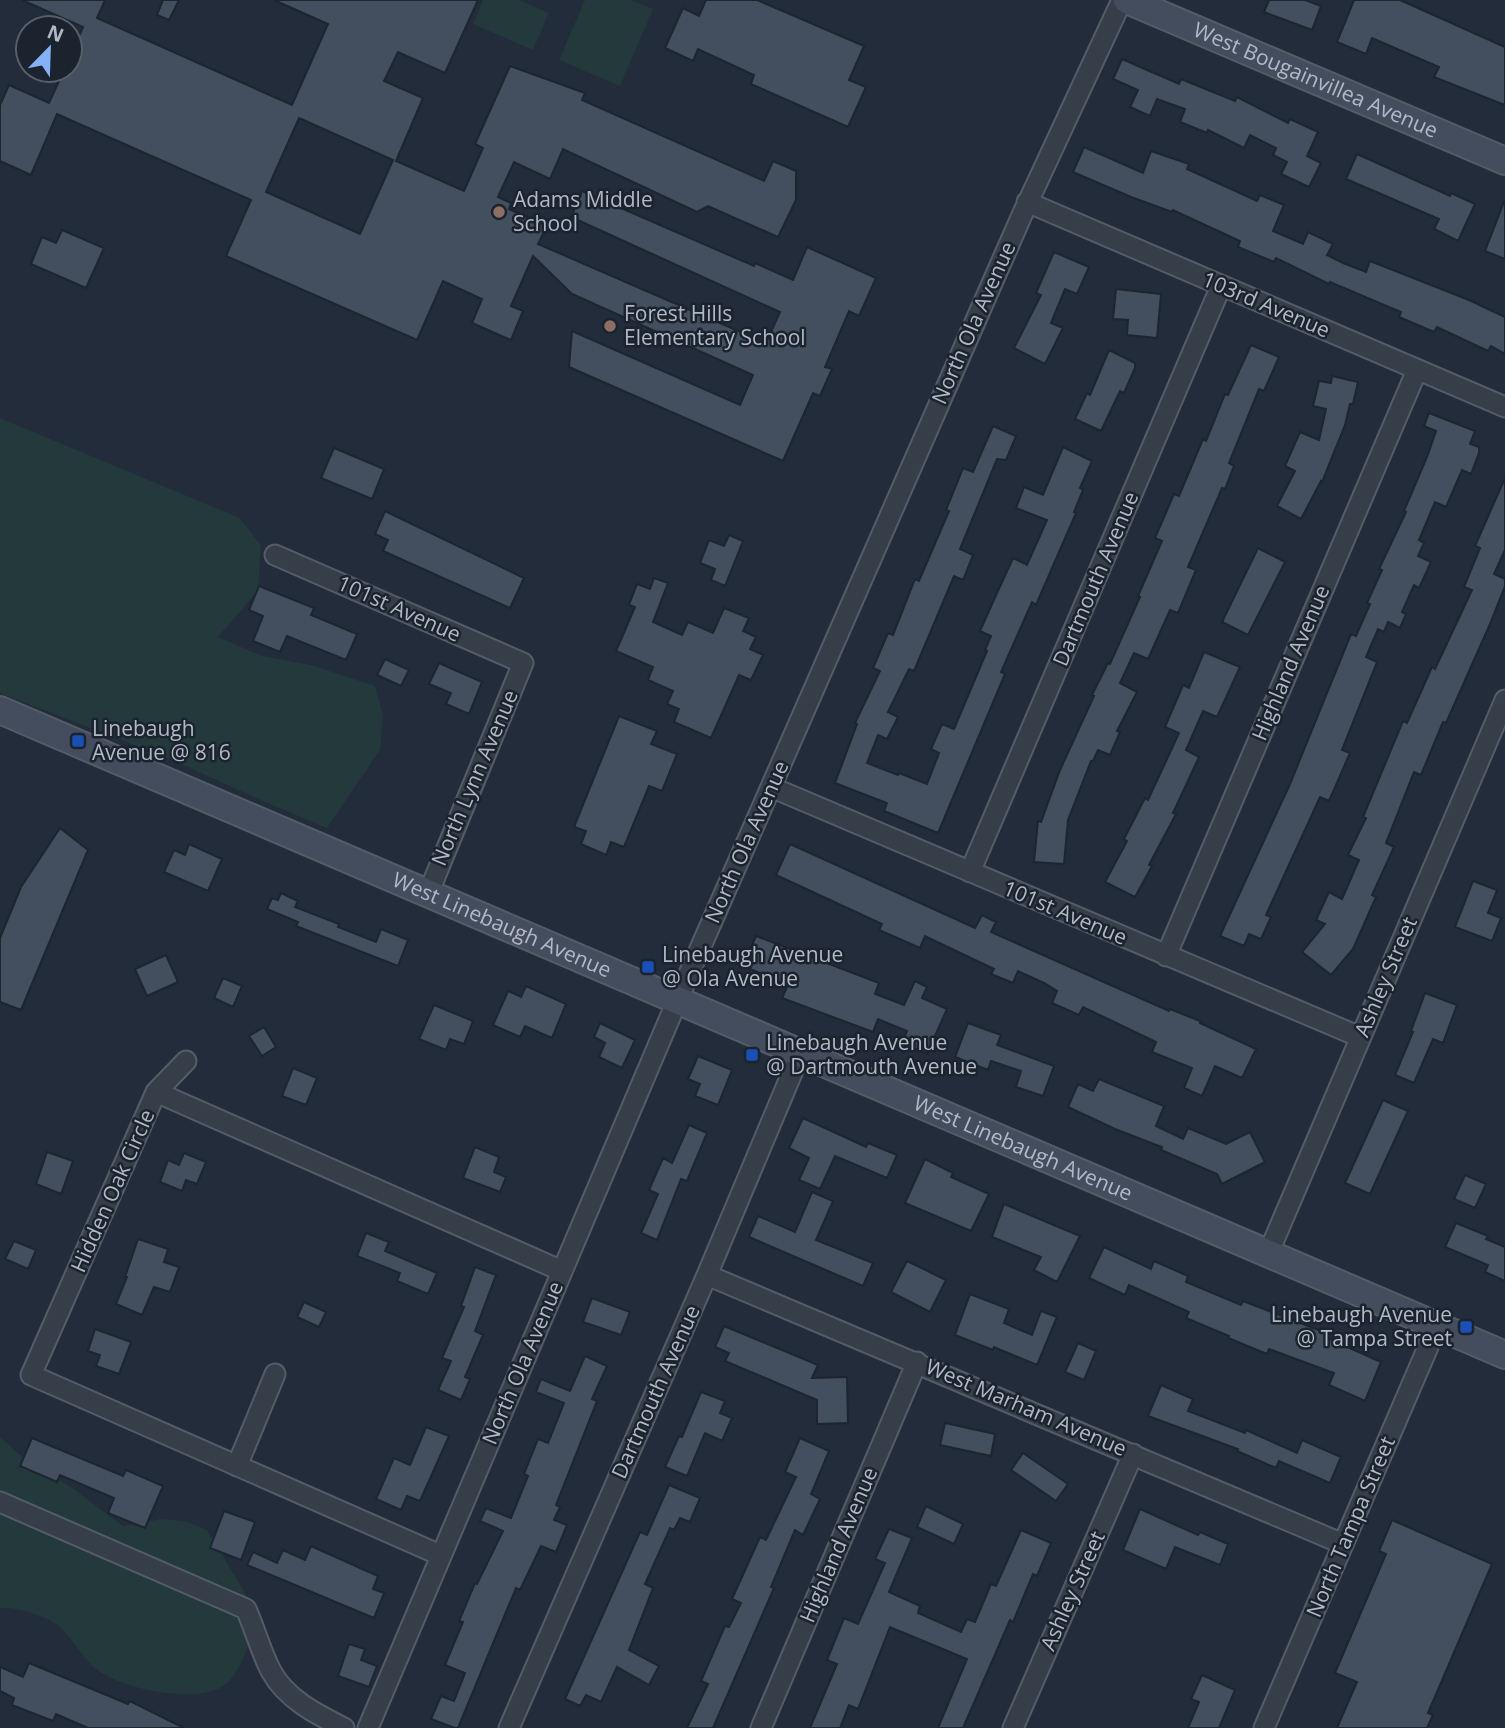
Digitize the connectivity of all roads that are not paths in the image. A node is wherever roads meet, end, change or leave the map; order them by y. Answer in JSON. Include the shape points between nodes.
{"nodes":[{"id":1,"x":1122,"y":0,"type":"edge"},
{"id":2,"x":1128,"y":0,"type":"edge"},
{"id":3,"x":1505,"y":161,"type":"edge"},
{"id":4,"x":1027,"y":202,"type":"junction"},
{"id":5,"x":1221,"y":286,"type":"junction"},
{"id":6,"x":1417,"y":370,"type":"junction"},
{"id":7,"x":1505,"y":407,"type":"edge"},
{"id":8,"x":275,"y":555,"type":"dead end"},
{"id":9,"x":523,"y":663,"type":"joint"},
{"id":10,"x":1505,"y":700,"type":"edge"},
{"id":11,"x":0,"y":710,"type":"edge"},
{"id":12,"x":771,"y":787,"type":"junction"},
{"id":13,"x":970,"y":872,"type":"junction"},
{"id":14,"x":428,"y":894,"type":"junction"},
{"id":15,"x":1166,"y":956,"type":"junction"},
{"id":16,"x":677,"y":1001,"type":"junction"},
{"id":17,"x":1360,"y":1037,"type":"junction"},
{"id":18,"x":800,"y":1054,"type":"junction"},
{"id":19,"x":186,"y":1061,"type":"dead end"},
{"id":20,"x":156,"y":1092,"type":"junction"},
{"id":21,"x":1268,"y":1254,"type":"junction"},
{"id":22,"x":562,"y":1271,"type":"junction"},
{"id":23,"x":708,"y":1275,"type":"junction"},
{"id":24,"x":1433,"y":1324,"type":"junction"},
{"id":25,"x":1505,"y":1355,"type":"edge"},
{"id":26,"x":917,"y":1362,"type":"junction"},
{"id":27,"x":275,"y":1374,"type":"dead end"},
{"id":28,"x":1133,"y":1454,"type":"junction"},
{"id":29,"x":237,"y":1466,"type":"junction"},
{"id":30,"x":0,"y":1502,"type":"edge"},
{"id":31,"x":1343,"y":1544,"type":"junction"},
{"id":32,"x":440,"y":1555,"type":"junction"},
{"id":33,"x":344,"y":1728,"type":"edge"},
{"id":34,"x":368,"y":1728,"type":"edge"},
{"id":35,"x":509,"y":1728,"type":"edge"},
{"id":36,"x":761,"y":1728,"type":"edge"},
{"id":37,"x":1013,"y":1728,"type":"edge"},
{"id":38,"x":1264,"y":1728,"type":"edge"}],
"edges":[{"from":1,"to":4,"type":"street","name":"North Ola Avenue"},
{"from":2,"to":3,"type":"street","name":"West Bougainvillea Avenue"},
{"from":4,"to":5,"type":"street","name":"103rd Avenue"},
{"from":4,"to":12,"type":"street","name":"North Ola Avenue"},
{"from":5,"to":6,"type":"street","name":"103rd Avenue"},
{"from":5,"to":13,"type":"street","name":"Dartmouth Avenue"},
{"from":6,"to":7,"type":"street","name":"103rd Avenue"},
{"from":6,"to":15,"type":"street","name":"Highland Avenue"},
{"from":8,"to":9,"type":"street","name":"101st Avenue"},
{"from":9,"to":14,"type":"street","name":"North Lynn Avenue"},
{"from":10,"to":17,"type":"street","name":"Ashley Street"},
{"from":11,"to":14,"type":"street","name":"West Linebaugh Avenue"},
{"from":12,"to":13,"type":"street","name":"101st Avenue"},
{"from":12,"to":16,"type":"street","name":"North Ola Avenue"},
{"from":13,"to":15,"type":"street","name":"101st Avenue"},
{"from":14,"to":16,"type":"street","name":"West Linebaugh Avenue"},
{"from":15,"to":17,"type":"street","name":"101st Avenue"},
{"from":16,"to":18,"type":"street","name":"West Linebaugh Avenue"},
{"from":16,"to":22,"type":"street","name":"North Ola Avenue"},
{"from":17,"to":21,"type":"street","name":"Ashley Street"},
{"from":18,"to":21,"type":"street","name":"West Linebaugh Avenue"},
{"from":18,"to":23,"type":"street","name":"Dartmouth Avenue"},
{"from":19,"to":20,"type":"street"},
{"from":20,"to":22,"type":"street","name":"Hidden Oak Circle"},
{"from":20,"to":29,"type":"street","name":"Hidden Oak Circle","via":[[31,1375]]},
{"from":21,"to":24,"type":"street","name":"West Linebaugh Avenue"},
{"from":22,"to":32,"type":"street","name":"North Ola Avenue"},
{"from":23,"to":26,"type":"street","name":"West Marham Avenue"},
{"from":23,"to":35,"type":"street","name":"Dartmouth Avenue"},
{"from":24,"to":25,"type":"street","name":"West Linebaugh Avenue"},
{"from":24,"to":31,"type":"street","name":"North Tampa Street","via":[[1428,1347]]},
{"from":26,"to":28,"type":"street","name":"West Marham Avenue"},
{"from":26,"to":36,"type":"street","name":"Highland Avenue"},
{"from":27,"to":29,"type":"street"},
{"from":28,"to":31,"type":"street","name":"West Marham Avenue"},
{"from":28,"to":37,"type":"street","name":"Ashley Street"},
{"from":29,"to":32,"type":"street","name":"Hidden Oak Circle"},
{"from":30,"to":33,"type":"street","via":[[246,1609],[271,1670],[288,1695]]},
{"from":31,"to":38,"type":"street","name":"North Tampa Street"},
{"from":32,"to":34,"type":"street","name":"North Ola Avenue"}]}
